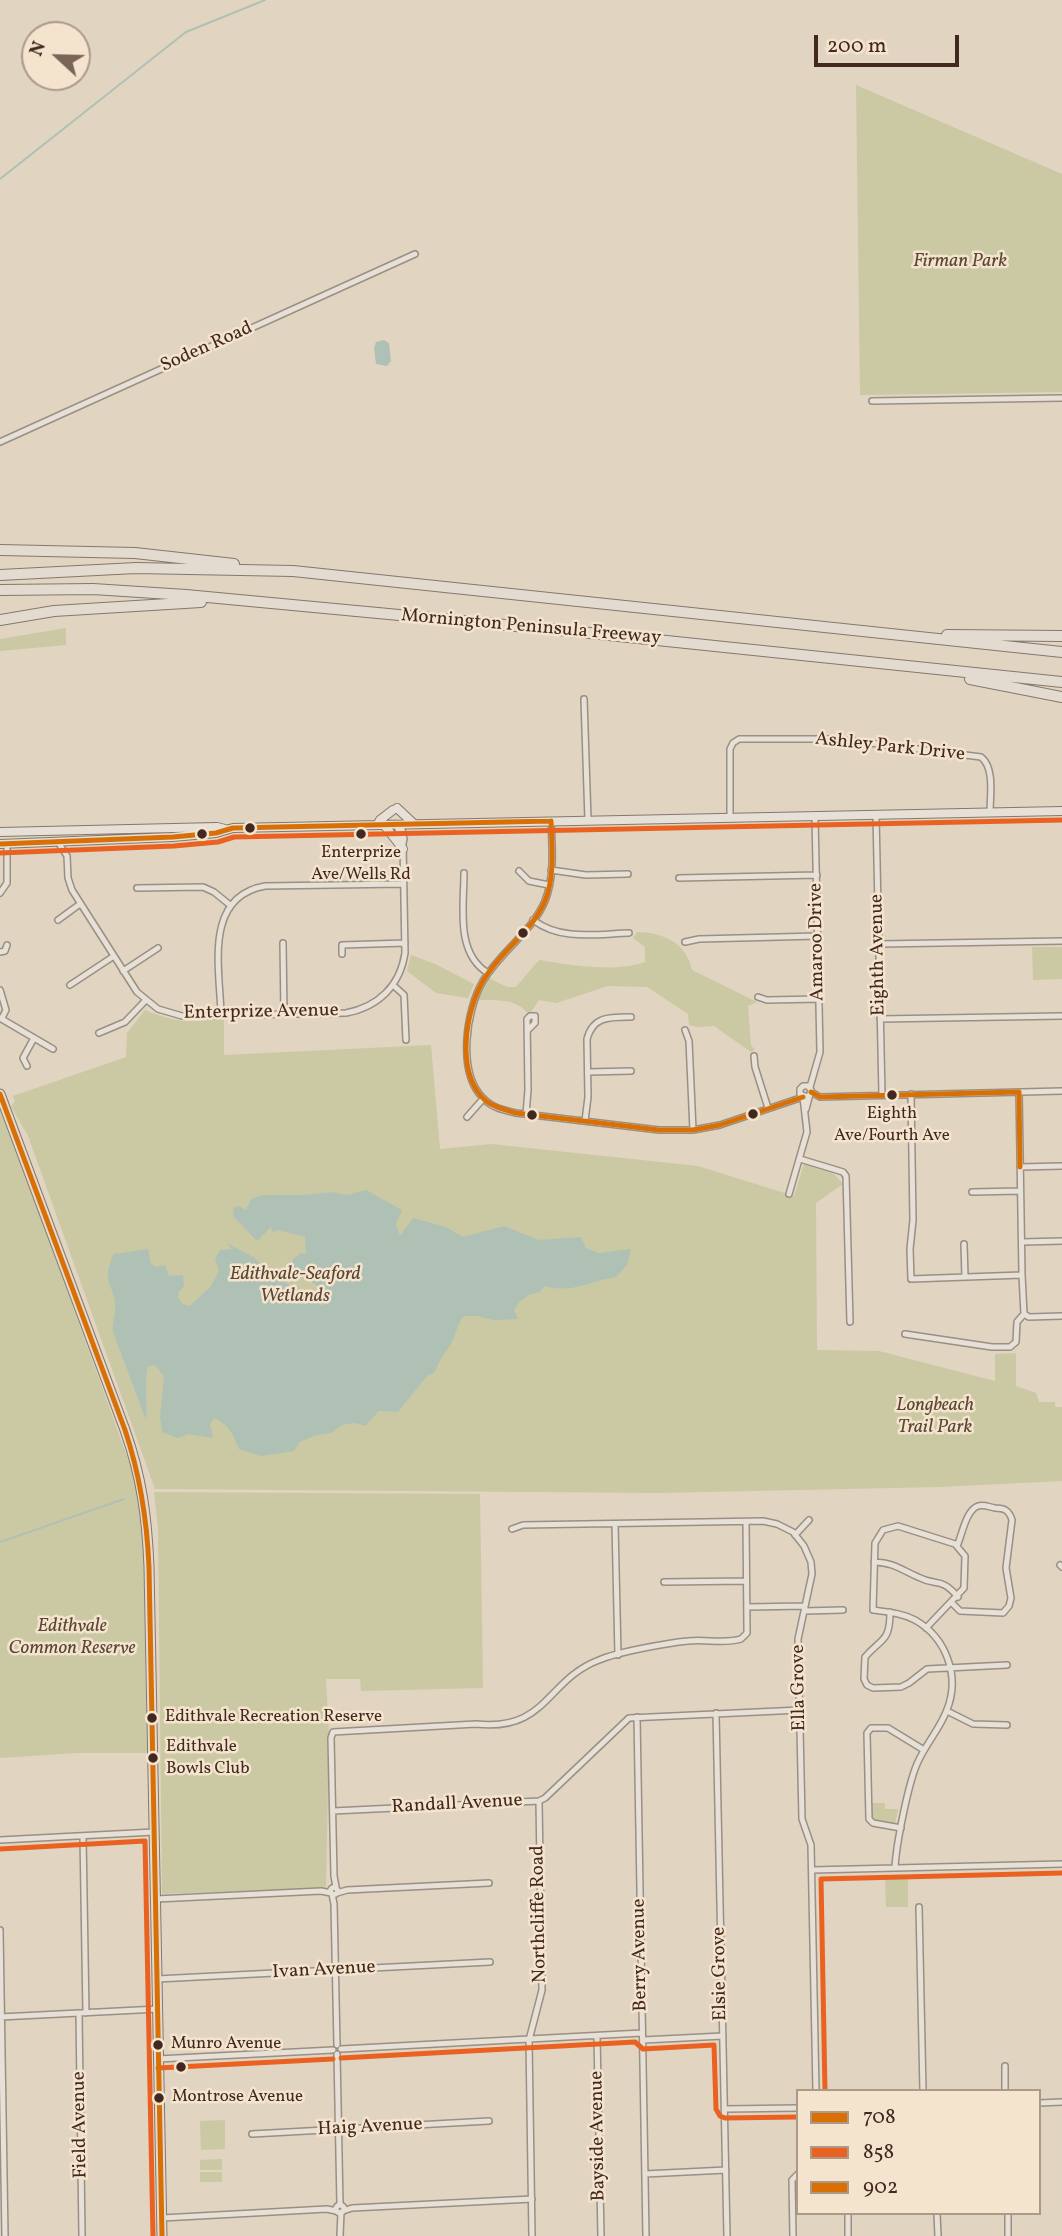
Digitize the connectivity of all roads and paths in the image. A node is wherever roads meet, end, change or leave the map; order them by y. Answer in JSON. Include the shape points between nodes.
{"nodes":[{"id":1,"x":415,"y":254,"type":"dead end"},
{"id":2,"x":1062,"y":398,"type":"edge"},
{"id":3,"x":872,"y":401,"type":"dead end"},
{"id":4,"x":0,"y":442,"type":"edge"},
{"id":5,"x":0,"y":550,"type":"edge"},
{"id":6,"x":293,"y":571,"type":"junction"},
{"id":7,"x":0,"y":575,"type":"edge"},
{"id":8,"x":0,"y":590,"type":"edge"},
{"id":9,"x":289,"y":605,"type":"junction"},
{"id":10,"x":0,"y":620,"type":"edge"},
{"id":11,"x":901,"y":635,"type":"junction"},
{"id":12,"x":1062,"y":636,"type":"edge"},
{"id":13,"x":1062,"y":652,"type":"edge"},
{"id":14,"x":904,"y":666,"type":"junction"},
{"id":15,"x":1062,"y":682,"type":"edge"},
{"id":16,"x":1062,"y":697,"type":"edge"},
{"id":17,"x":584,"y":699,"type":"dead end"},
{"id":18,"x":1062,"y":811,"type":"edge"},
{"id":19,"x":990,"y":812,"type":"junction"},
{"id":20,"x":876,"y":815,"type":"junction"},
{"id":21,"x":815,"y":816,"type":"junction"},
{"id":22,"x":730,"y":817,"type":"junction"},
{"id":23,"x":588,"y":820,"type":"junction"},
{"id":24,"x":551,"y":821,"type":"junction"},
{"id":25,"x":398,"y":824,"type":"junction"},
{"id":26,"x":414,"y":824,"type":"junction"},
{"id":27,"x":381,"y":825,"type":"junction"},
{"id":28,"x":225,"y":829,"type":"junction"},
{"id":29,"x":0,"y":832,"type":"edge"},
{"id":30,"x":76,"y":841,"type":"junction"},
{"id":31,"x":58,"y":842,"type":"junction"},
{"id":32,"x":3,"y":844,"type":"edge"},
{"id":33,"x":403,"y":846,"type":"junction"},
{"id":34,"x":66,"y":856,"type":"junction"},
{"id":35,"x":551,"y":870,"type":"junction"},
{"id":36,"x":519,"y":871,"type":"dead end"},
{"id":37,"x":464,"y":873,"type":"dead end"},
{"id":38,"x":628,"y":874,"type":"dead end"},
{"id":39,"x":817,"y":875,"type":"junction"},
{"id":40,"x":679,"y":878,"type":"dead end"},
{"id":41,"x":403,"y":884,"type":"junction"},
{"id":42,"x":550,"y":885,"type":"junction"},
{"id":43,"x":137,"y":888,"type":"dead end"},
{"id":44,"x":0,"y":892,"type":"edge"},
{"id":45,"x":80,"y":904,"type":"junction"},
{"id":46,"x":230,"y":905,"type":"junction"},
{"id":47,"x":58,"y":920,"type":"dead end"},
{"id":48,"x":533,"y":920,"type":"junction"},
{"id":49,"x":629,"y":933,"type":"dead end"},
{"id":50,"x":818,"y":936,"type":"junction"},
{"id":51,"x":1062,"y":941,"type":"edge"},
{"id":52,"x":685,"y":942,"type":"dead end"},
{"id":53,"x":283,"y":943,"type":"dead end"},
{"id":54,"x":405,"y":943,"type":"junction"},
{"id":55,"x":879,"y":944,"type":"junction"},
{"id":56,"x":7,"y":945,"type":"dead end"},
{"id":57,"x":158,"y":948,"type":"dead end"},
{"id":58,"x":0,"y":952,"type":"edge"},
{"id":59,"x":342,"y":954,"type":"dead end"},
{"id":60,"x":114,"y":956,"type":"junction"},
{"id":61,"x":123,"y":971,"type":"junction"},
{"id":62,"x":488,"y":973,"type":"junction"},
{"id":63,"x":70,"y":985,"type":"dead end"},
{"id":64,"x":393,"y":985,"type":"junction"},
{"id":65,"x":0,"y":990,"type":"edge"},
{"id":66,"x":758,"y":997,"type":"dead end"},
{"id":67,"x":819,"y":999,"type":"junction"},
{"id":68,"x":145,"y":1000,"type":"junction"},
{"id":69,"x":284,"y":1014,"type":"junction"},
{"id":70,"x":220,"y":1015,"type":"junction"},
{"id":71,"x":1062,"y":1016,"type":"edge"},
{"id":72,"x":631,"y":1017,"type":"dead end"},
{"id":73,"x":1,"y":1018,"type":"edge"},
{"id":74,"x":880,"y":1019,"type":"junction"},
{"id":75,"x":528,"y":1030,"type":"dead end"},
{"id":76,"x":685,"y":1030,"type":"dead end"},
{"id":77,"x":99,"y":1033,"type":"dead end"},
{"id":78,"x":34,"y":1038,"type":"junction"},
{"id":79,"x":406,"y":1040,"type":"dead end"},
{"id":80,"x":53,"y":1049,"type":"dead end"},
{"id":81,"x":754,"y":1056,"type":"dead end"},
{"id":82,"x":27,"y":1066,"type":"dead end"},
{"id":83,"x":631,"y":1071,"type":"dead end"},
{"id":84,"x":588,"y":1072,"type":"junction"},
{"id":85,"x":1062,"y":1091,"type":"edge"},
{"id":86,"x":805,"y":1092,"type":"junction"},
{"id":87,"x":1019,"y":1092,"type":"junction"},
{"id":88,"x":0,"y":1094,"type":"edge"},
{"id":89,"x":911,"y":1094,"type":"junction"},
{"id":90,"x":882,"y":1095,"type":"junction"},
{"id":91,"x":483,"y":1099,"type":"junction"},
{"id":92,"x":794,"y":1101,"type":"junction"},
{"id":93,"x":783,"y":1103,"type":"junction"},
{"id":94,"x":803,"y":1106,"type":"junction"},
{"id":95,"x":768,"y":1108,"type":"junction"},
{"id":96,"x":526,"y":1114,"type":"junction"},
{"id":97,"x":806,"y":1116,"type":"junction"},
{"id":98,"x":467,"y":1117,"type":"dead end"},
{"id":99,"x":585,"y":1121,"type":"junction"},
{"id":100,"x":694,"y":1130,"type":"junction"},
{"id":101,"x":800,"y":1159,"type":"junction"},
{"id":102,"x":1020,"y":1167,"type":"junction"},
{"id":103,"x":1062,"y":1167,"type":"edge"},
{"id":104,"x":1020,"y":1191,"type":"junction"},
{"id":105,"x":971,"y":1192,"type":"dead end"},
{"id":106,"x":789,"y":1194,"type":"dead end"},
{"id":107,"x":1062,"y":1241,"type":"edge"},
{"id":108,"x":1021,"y":1242,"type":"junction"},
{"id":109,"x":964,"y":1244,"type":"dead end"},
{"id":110,"x":1022,"y":1275,"type":"junction"},
{"id":111,"x":965,"y":1277,"type":"junction"},
{"id":112,"x":1024,"y":1314,"type":"junction"},
{"id":113,"x":1062,"y":1316,"type":"edge"},
{"id":114,"x":850,"y":1322,"type":"dead end"},
{"id":115,"x":905,"y":1334,"type":"dead end"},
{"id":116,"x":809,"y":1520,"type":"dead end"},
{"id":117,"x":746,"y":1522,"type":"junction"},
{"id":118,"x":615,"y":1524,"type":"junction"},
{"id":119,"x":512,"y":1529,"type":"dead end"},
{"id":120,"x":795,"y":1535,"type":"junction"},
{"id":121,"x":957,"y":1546,"type":"junction"},
{"id":122,"x":874,"y":1562,"type":"junction"},
{"id":123,"x":746,"y":1581,"type":"junction"},
{"id":124,"x":664,"y":1582,"type":"dead end"},
{"id":125,"x":958,"y":1597,"type":"junction"},
{"id":126,"x":952,"y":1603,"type":"junction"},
{"id":127,"x":747,"y":1607,"type":"junction"},
{"id":128,"x":805,"y":1609,"type":"junction"},
{"id":129,"x":843,"y":1610,"type":"dead end"},
{"id":130,"x":890,"y":1612,"type":"junction"},
{"id":131,"x":926,"y":1628,"type":"junction"},
{"id":132,"x":618,"y":1655,"type":"junction"},
{"id":133,"x":1007,"y":1665,"type":"dead end"},
{"id":134,"x":950,"y":1666,"type":"junction"},
{"id":135,"x":800,"y":1710,"type":"junction"},
{"id":136,"x":947,"y":1710,"type":"junction"},
{"id":137,"x":716,"y":1713,"type":"junction"},
{"id":138,"x":637,"y":1717,"type":"junction"},
{"id":139,"x":1007,"y":1725,"type":"dead end"},
{"id":140,"x":924,"y":1749,"type":"junction"},
{"id":141,"x":539,"y":1801,"type":"junction"},
{"id":142,"x":333,"y":1811,"type":"junction"},
{"id":143,"x":901,"y":1828,"type":"junction"},
{"id":144,"x":154,"y":1832,"type":"junction"},
{"id":145,"x":83,"y":1836,"type":"junction"},
{"id":146,"x":0,"y":1840,"type":"edge"},
{"id":147,"x":1062,"y":1864,"type":"edge"},
{"id":148,"x":897,"y":1868,"type":"junction"},
{"id":149,"x":812,"y":1870,"type":"junction"},
{"id":150,"x":489,"y":1883,"type":"dead end"},
{"id":151,"x":334,"y":1890,"type":"junction"},
{"id":152,"x":156,"y":1899,"type":"junction"},
{"id":153,"x":919,"y":1907,"type":"dead end"},
{"id":154,"x":0,"y":1930,"type":"edge"},
{"id":155,"x":490,"y":1962,"type":"dead end"},
{"id":156,"x":336,"y":1970,"type":"junction"},
{"id":157,"x":157,"y":1979,"type":"junction"},
{"id":158,"x":158,"y":2010,"type":"junction"},
{"id":159,"x":82,"y":2013,"type":"junction"},
{"id":160,"x":1,"y":2017,"type":"edge"},
{"id":161,"x":597,"y":2036,"type":"junction"},
{"id":162,"x":723,"y":2036,"type":"junction"},
{"id":163,"x":643,"y":2037,"type":"junction"},
{"id":164,"x":529,"y":2040,"type":"junction"},
{"id":165,"x":337,"y":2050,"type":"junction"},
{"id":166,"x":159,"y":2059,"type":"junction"},
{"id":167,"x":1005,"y":2066,"type":"dead end"},
{"id":168,"x":816,"y":2089,"type":"edge"},
{"id":169,"x":923,"y":2089,"type":"edge"},
{"id":170,"x":1005,"y":2089,"type":"edge"},
{"id":171,"x":1062,"y":2102,"type":"edge"},
{"id":172,"x":1041,"y":2103,"type":"edge"},
{"id":173,"x":796,"y":2108,"type":"edge"},
{"id":174,"x":724,"y":2109,"type":"junction"},
{"id":175,"x":489,"y":2121,"type":"dead end"},
{"id":176,"x":338,"y":2130,"type":"junction"},
{"id":177,"x":252,"y":2134,"type":"dead end"},
{"id":178,"x":726,"y":2170,"type":"junction"},
{"id":179,"x":645,"y":2174,"type":"junction"},
{"id":180,"x":796,"y":2176,"type":"edge"},
{"id":181,"x":532,"y":2199,"type":"junction"},
{"id":182,"x":340,"y":2209,"type":"junction"},
{"id":183,"x":848,"y":2215,"type":"edge"},
{"id":184,"x":937,"y":2215,"type":"edge"},
{"id":185,"x":1008,"y":2215,"type":"edge"},
{"id":186,"x":162,"y":2217,"type":"junction"},
{"id":187,"x":5,"y":2236,"type":"edge"},
{"id":188,"x":82,"y":2236,"type":"edge"},
{"id":189,"x":162,"y":2236,"type":"edge"},
{"id":190,"x":340,"y":2236,"type":"edge"},
{"id":191,"x":532,"y":2236,"type":"edge"},
{"id":192,"x":601,"y":2236,"type":"edge"},
{"id":193,"x":646,"y":2236,"type":"edge"},
{"id":194,"x":727,"y":2236,"type":"edge"},
{"id":195,"x":793,"y":2236,"type":"edge"},
{"id":196,"x":848,"y":2236,"type":"edge"},
{"id":197,"x":937,"y":2236,"type":"edge"},
{"id":198,"x":1008,"y":2236,"type":"edge"}],
"edges":[{"from":1,"to":4,"type":"street","name":"Soden Road"},
{"from":2,"to":3,"type":"street"},
{"from":5,"to":6,"type":"highway","via":[[135,553]]},
{"from":6,"to":7,"type":"highway","name":"Mornington Peninsula Freeway","via":[[149,568]]},
{"from":6,"to":11,"type":"highway","name":"Mornington Peninsula Freeway"},
{"from":8,"to":9,"type":"highway","name":"Mornington Peninsula Freeway","via":[[93,589]]},
{"from":9,"to":10,"type":"highway","via":[[147,603]]},
{"from":9,"to":14,"type":"highway","name":"Mornington Peninsula Freeway"},
{"from":11,"to":12,"type":"highway"},
{"from":11,"to":13,"type":"highway","name":"Mornington Peninsula Freeway"},
{"from":14,"to":15,"type":"highway","name":"Mornington Peninsula Freeway"},
{"from":14,"to":16,"type":"highway"},
{"from":17,"to":23,"type":"street"},
{"from":18,"to":19,"type":"main road"},
{"from":19,"to":20,"type":"main road"},
{"from":19,"to":22,"type":"street","name":"Ashley Park Drive","via":[[990,770],[981,757],[838,739],[740,739],[733,743],[729,757]]},
{"from":20,"to":21,"type":"main road"},
{"from":20,"to":55,"type":"street","name":"Eighth Avenue"},
{"from":21,"to":22,"type":"main road"},
{"from":21,"to":39,"type":"street","name":"Amaroo Drive"},
{"from":22,"to":23,"type":"main road"},
{"from":23,"to":24,"type":"main road"},
{"from":24,"to":26,"type":"main road"},
{"from":24,"to":35,"type":"street"},
{"from":25,"to":26,"type":"main road"},
{"from":25,"to":27,"type":"main road"},
{"from":25,"to":33,"type":"street"},
{"from":26,"to":27,"type":"main road","via":[[395,809],[380,820]]},
{"from":27,"to":28,"type":"main road"},
{"from":27,"to":33,"type":"main road"},
{"from":28,"to":29,"type":"main road"},
{"from":28,"to":30,"type":"main road"},
{"from":30,"to":31,"type":"main road"},
{"from":30,"to":34,"type":"street"},
{"from":31,"to":32,"type":"main road"},
{"from":31,"to":34,"type":"street","name":"Enterprize Avenue"},
{"from":32,"to":44,"type":"street","via":[[7,883]]},
{"from":33,"to":41,"type":"street"},
{"from":34,"to":45,"type":"street","name":"Enterprize Avenue","via":[[68,878]]},
{"from":35,"to":38,"type":"street"},
{"from":35,"to":42,"type":"street"},
{"from":36,"to":42,"type":"street","via":[[529,881]]},
{"from":37,"to":62,"type":"street","via":[[465,940],[476,963]]},
{"from":39,"to":40,"type":"street"},
{"from":39,"to":50,"type":"street","name":"Amaroo Drive"},
{"from":41,"to":46,"type":"street","via":[[265,886],[246,892]]},
{"from":41,"to":54,"type":"street"},
{"from":42,"to":48,"type":"street"},
{"from":43,"to":46,"type":"street","via":[[203,887]]},
{"from":45,"to":47,"type":"street"},
{"from":45,"to":60,"type":"street","name":"Enterprize Avenue"},
{"from":46,"to":70,"type":"street","via":[[220,928]]},
{"from":48,"to":49,"type":"street","via":[[562,934]]},
{"from":48,"to":62,"type":"street"},
{"from":50,"to":52,"type":"street"},
{"from":50,"to":67,"type":"street","name":"Amaroo Drive"},
{"from":51,"to":55,"type":"street"},
{"from":53,"to":69,"type":"street"},
{"from":54,"to":59,"type":"street","via":[[342,945]]},
{"from":54,"to":64,"type":"street","via":[[402,968]]},
{"from":55,"to":74,"type":"street","name":"Eighth Avenue"},
{"from":56,"to":58,"type":"street"},
{"from":57,"to":61,"type":"street"},
{"from":60,"to":61,"type":"street","name":"Enterprize Avenue"},
{"from":60,"to":63,"type":"street"},
{"from":61,"to":68,"type":"street","name":"Enterprize Avenue"},
{"from":62,"to":91,"type":"street","via":[[473,1004],[468,1034],[468,1069]]},
{"from":64,"to":69,"type":"street","name":"Enterprize Avenue","via":[[377,1001],[357,1011]]},
{"from":64,"to":79,"type":"street","via":[[404,995]]},
{"from":65,"to":73,"type":"street","via":[[6,1010]]},
{"from":66,"to":67,"type":"street"},
{"from":67,"to":86,"type":"street","name":"Amaroo Drive","via":[[820,1052]]},
{"from":68,"to":70,"type":"street","name":"Enterprize Avenue","via":[[182,1016]]},
{"from":68,"to":77,"type":"street","via":[[125,1023]]},
{"from":69,"to":70,"type":"street","name":"Enterprize Avenue"},
{"from":71,"to":74,"type":"street"},
{"from":72,"to":84,"type":"street","via":[[604,1018],[593,1025],[587,1040]]},
{"from":73,"to":78,"type":"street"},
{"from":74,"to":90,"type":"street","name":"Eighth Avenue"},
{"from":75,"to":96,"type":"street"},
{"from":76,"to":100,"type":"street"},
{"from":78,"to":80,"type":"street"},
{"from":78,"to":82,"type":"street","via":[[23,1058]]},
{"from":81,"to":95,"type":"street"},
{"from":83,"to":84,"type":"street"},
{"from":84,"to":99,"type":"street"},
{"from":85,"to":87,"type":"street"},
{"from":86,"to":90,"type":"street","via":[[820,1097]]},
{"from":86,"to":92,"type":"street"},
{"from":86,"to":93,"type":"street"},
{"from":86,"to":94,"type":"street"},
{"from":86,"to":97,"type":"street"},
{"from":87,"to":89,"type":"street"},
{"from":87,"to":102,"type":"street"},
{"from":88,"to":144,"type":"highway","via":[[140,1478],[148,1547]]},
{"from":89,"to":90,"type":"street"},
{"from":89,"to":111,"type":"street","via":[[911,1279]]},
{"from":91,"to":96,"type":"street"},
{"from":91,"to":98,"type":"street"},
{"from":92,"to":93,"type":"street"},
{"from":92,"to":94,"type":"street"},
{"from":93,"to":95,"type":"street"},
{"from":94,"to":97,"type":"street"},
{"from":95,"to":100,"type":"street"},
{"from":96,"to":99,"type":"street"},
{"from":97,"to":101,"type":"street","via":[[808,1128]]},
{"from":99,"to":100,"type":"street"},
{"from":101,"to":106,"type":"street"},
{"from":101,"to":114,"type":"street","via":[[846,1176]]},
{"from":102,"to":103,"type":"street"},
{"from":102,"to":104,"type":"street"},
{"from":104,"to":105,"type":"street"},
{"from":104,"to":108,"type":"street"},
{"from":107,"to":108,"type":"street"},
{"from":108,"to":110,"type":"street"},
{"from":109,"to":111,"type":"street"},
{"from":110,"to":111,"type":"street"},
{"from":110,"to":112,"type":"street"},
{"from":112,"to":113,"type":"street"},
{"from":112,"to":115,"type":"street","via":[[1017,1322],[1016,1342],[1010,1347]]},
{"from":116,"to":120,"type":"street"},
{"from":117,"to":118,"type":"street"},
{"from":117,"to":120,"type":"street","via":[[778,1524]]},
{"from":117,"to":123,"type":"street"},
{"from":118,"to":119,"type":"street"},
{"from":118,"to":132,"type":"street"},
{"from":120,"to":128,"type":"street","name":"Ella Grove","via":[[811,1562]]},
{"from":121,"to":122,"type":"street","via":[[894,1526],[877,1536]]},
{"from":121,"to":125,"type":"street","via":[[965,1556],[964,1588]]},
{"from":121,"to":126,"type":"street","via":[[972,1510],[985,1506],[1010,1513],[1009,1606],[1003,1613],[960,1611]]},
{"from":122,"to":125,"type":"street","via":[[896,1564],[923,1580],[939,1581]]},
{"from":122,"to":130,"type":"street","via":[[873,1610]]},
{"from":123,"to":124,"type":"street"},
{"from":123,"to":127,"type":"street"},
{"from":125,"to":126,"type":"street"},
{"from":126,"to":131,"type":"street"},
{"from":127,"to":128,"type":"street"},
{"from":127,"to":132,"type":"street","via":[[747,1633],[738,1640],[687,1641]]},
{"from":128,"to":129,"type":"street"},
{"from":128,"to":135,"type":"street","name":"Ella Grove","via":[[798,1639]]},
{"from":130,"to":131,"type":"street"},
{"from":130,"to":134,"type":"street","via":[[885,1639],[865,1657],[867,1685],[901,1687],[927,1669]]},
{"from":131,"to":134,"type":"street","via":[[940,1642]]},
{"from":132,"to":142,"type":"street","via":[[580,1670],[515,1723],[333,1733]]},
{"from":133,"to":134,"type":"street"},
{"from":134,"to":136,"type":"street","via":[[953,1679]]},
{"from":135,"to":137,"type":"street"},
{"from":135,"to":149,"type":"street","name":"Ella Grove","via":[[802,1819],[811,1844]]},
{"from":136,"to":139,"type":"street","via":[[973,1724]]},
{"from":136,"to":140,"type":"street"},
{"from":137,"to":138,"type":"street"},
{"from":137,"to":162,"type":"street","name":"Elsie Grove"},
{"from":138,"to":141,"type":"street","name":"Randall Avenue","via":[[626,1720]]},
{"from":138,"to":163,"type":"street","name":"Berry Avenue"},
{"from":140,"to":143,"type":"street"},
{"from":140,"to":143,"type":"street","via":[[888,1728],[871,1728],[867,1733],[869,1819]]},
{"from":141,"to":142,"type":"street","name":"Randall Avenue"},
{"from":141,"to":164,"type":"street","name":"Northcliffe Road","via":[[542,1990]]},
{"from":142,"to":151,"type":"street"},
{"from":143,"to":148,"type":"street"},
{"from":144,"to":145,"type":"street"},
{"from":144,"to":152,"type":"highway"},
{"from":145,"to":146,"type":"street"},
{"from":145,"to":159,"type":"street","name":"Field Avenue"},
{"from":147,"to":148,"type":"street"},
{"from":148,"to":149,"type":"street"},
{"from":149,"to":168,"type":"street","name":"Ella Grove"},
{"from":150,"to":151,"type":"street"},
{"from":151,"to":152,"type":"street"},
{"from":151,"to":156,"type":"street"},
{"from":152,"to":157,"type":"highway"},
{"from":153,"to":169,"type":"street"},
{"from":154,"to":160,"type":"street"},
{"from":155,"to":156,"type":"street","name":"Ivan Avenue"},
{"from":156,"to":157,"type":"street","name":"Ivan Avenue"},
{"from":156,"to":165,"type":"street"},
{"from":157,"to":158,"type":"highway"},
{"from":158,"to":159,"type":"street"},
{"from":158,"to":166,"type":"highway"},
{"from":159,"to":160,"type":"street"},
{"from":159,"to":188,"type":"street","name":"Field Avenue"},
{"from":160,"to":187,"type":"street"},
{"from":161,"to":163,"type":"street"},
{"from":161,"to":164,"type":"street"},
{"from":161,"to":192,"type":"street","name":"Bayside Avenue"},
{"from":162,"to":163,"type":"street"},
{"from":162,"to":174,"type":"street","name":"Elsie Grove"},
{"from":163,"to":179,"type":"street","name":"Berry Avenue"},
{"from":164,"to":165,"type":"street"},
{"from":164,"to":181,"type":"street","name":"Northcliffe Road"},
{"from":165,"to":166,"type":"street"},
{"from":165,"to":176,"type":"street"},
{"from":166,"to":186,"type":"highway"},
{"from":167,"to":170,"type":"street"},
{"from":171,"to":172,"type":"street"},
{"from":173,"to":174,"type":"street"},
{"from":174,"to":178,"type":"street","name":"Elsie Grove"},
{"from":175,"to":176,"type":"street","name":"Haig Avenue"},
{"from":176,"to":177,"type":"street","name":"Haig Avenue"},
{"from":176,"to":182,"type":"street"},
{"from":178,"to":179,"type":"street"},
{"from":178,"to":194,"type":"street","name":"Elsie Grove"},
{"from":179,"to":193,"type":"street","name":"Berry Avenue"},
{"from":180,"to":195,"type":"street","via":[[792,2180]]},
{"from":181,"to":182,"type":"street"},
{"from":181,"to":191,"type":"street","name":"Northcliffe Road"},
{"from":182,"to":186,"type":"street"},
{"from":182,"to":190,"type":"street"},
{"from":183,"to":196,"type":"street"},
{"from":184,"to":197,"type":"street"},
{"from":185,"to":198,"type":"street"},
{"from":186,"to":189,"type":"highway"}]}
